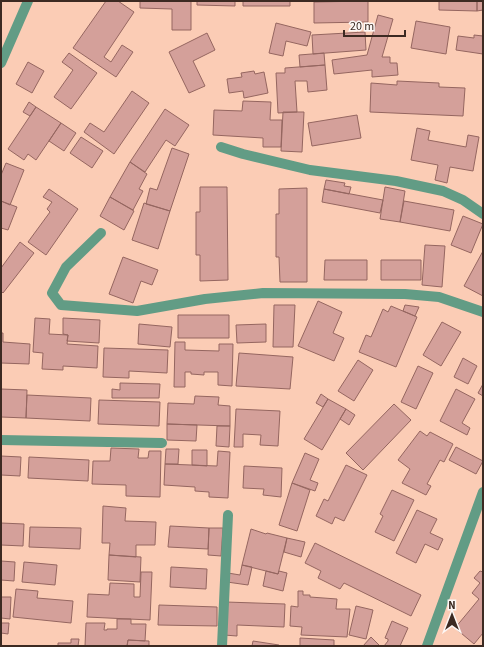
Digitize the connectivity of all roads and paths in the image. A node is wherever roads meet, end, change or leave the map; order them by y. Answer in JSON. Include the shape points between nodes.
{"nodes":[{"id":1,"x":28,"y":1,"type":"edge"},
{"id":2,"x":1,"y":63,"type":"edge"},
{"id":3,"x":221,"y":147,"type":"dead end"},
{"id":4,"x":483,"y":214,"type":"edge"},
{"id":5,"x":101,"y":233,"type":"dead end"},
{"id":6,"x":483,"y":312,"type":"edge"},
{"id":7,"x":1,"y":440,"type":"edge"},
{"id":8,"x":162,"y":444,"type":"dead end"},
{"id":9,"x":483,"y":492,"type":"edge"},
{"id":10,"x":228,"y":515,"type":"dead end"},
{"id":11,"x":222,"y":646,"type":"edge"},
{"id":12,"x":427,"y":646,"type":"edge"}],
"edges":[{"from":1,"to":2,"type":"street"},
{"from":3,"to":4,"type":"street","via":[[310,170],[396,181],[443,192],[463,200]]},
{"from":5,"to":6,"type":"street","via":[[66,267],[52,294],[61,305],[137,311],[205,299],[263,294],[405,294],[439,297]]},
{"from":7,"to":8,"type":"street"},
{"from":9,"to":12,"type":"street"},
{"from":10,"to":11,"type":"street"}]}
